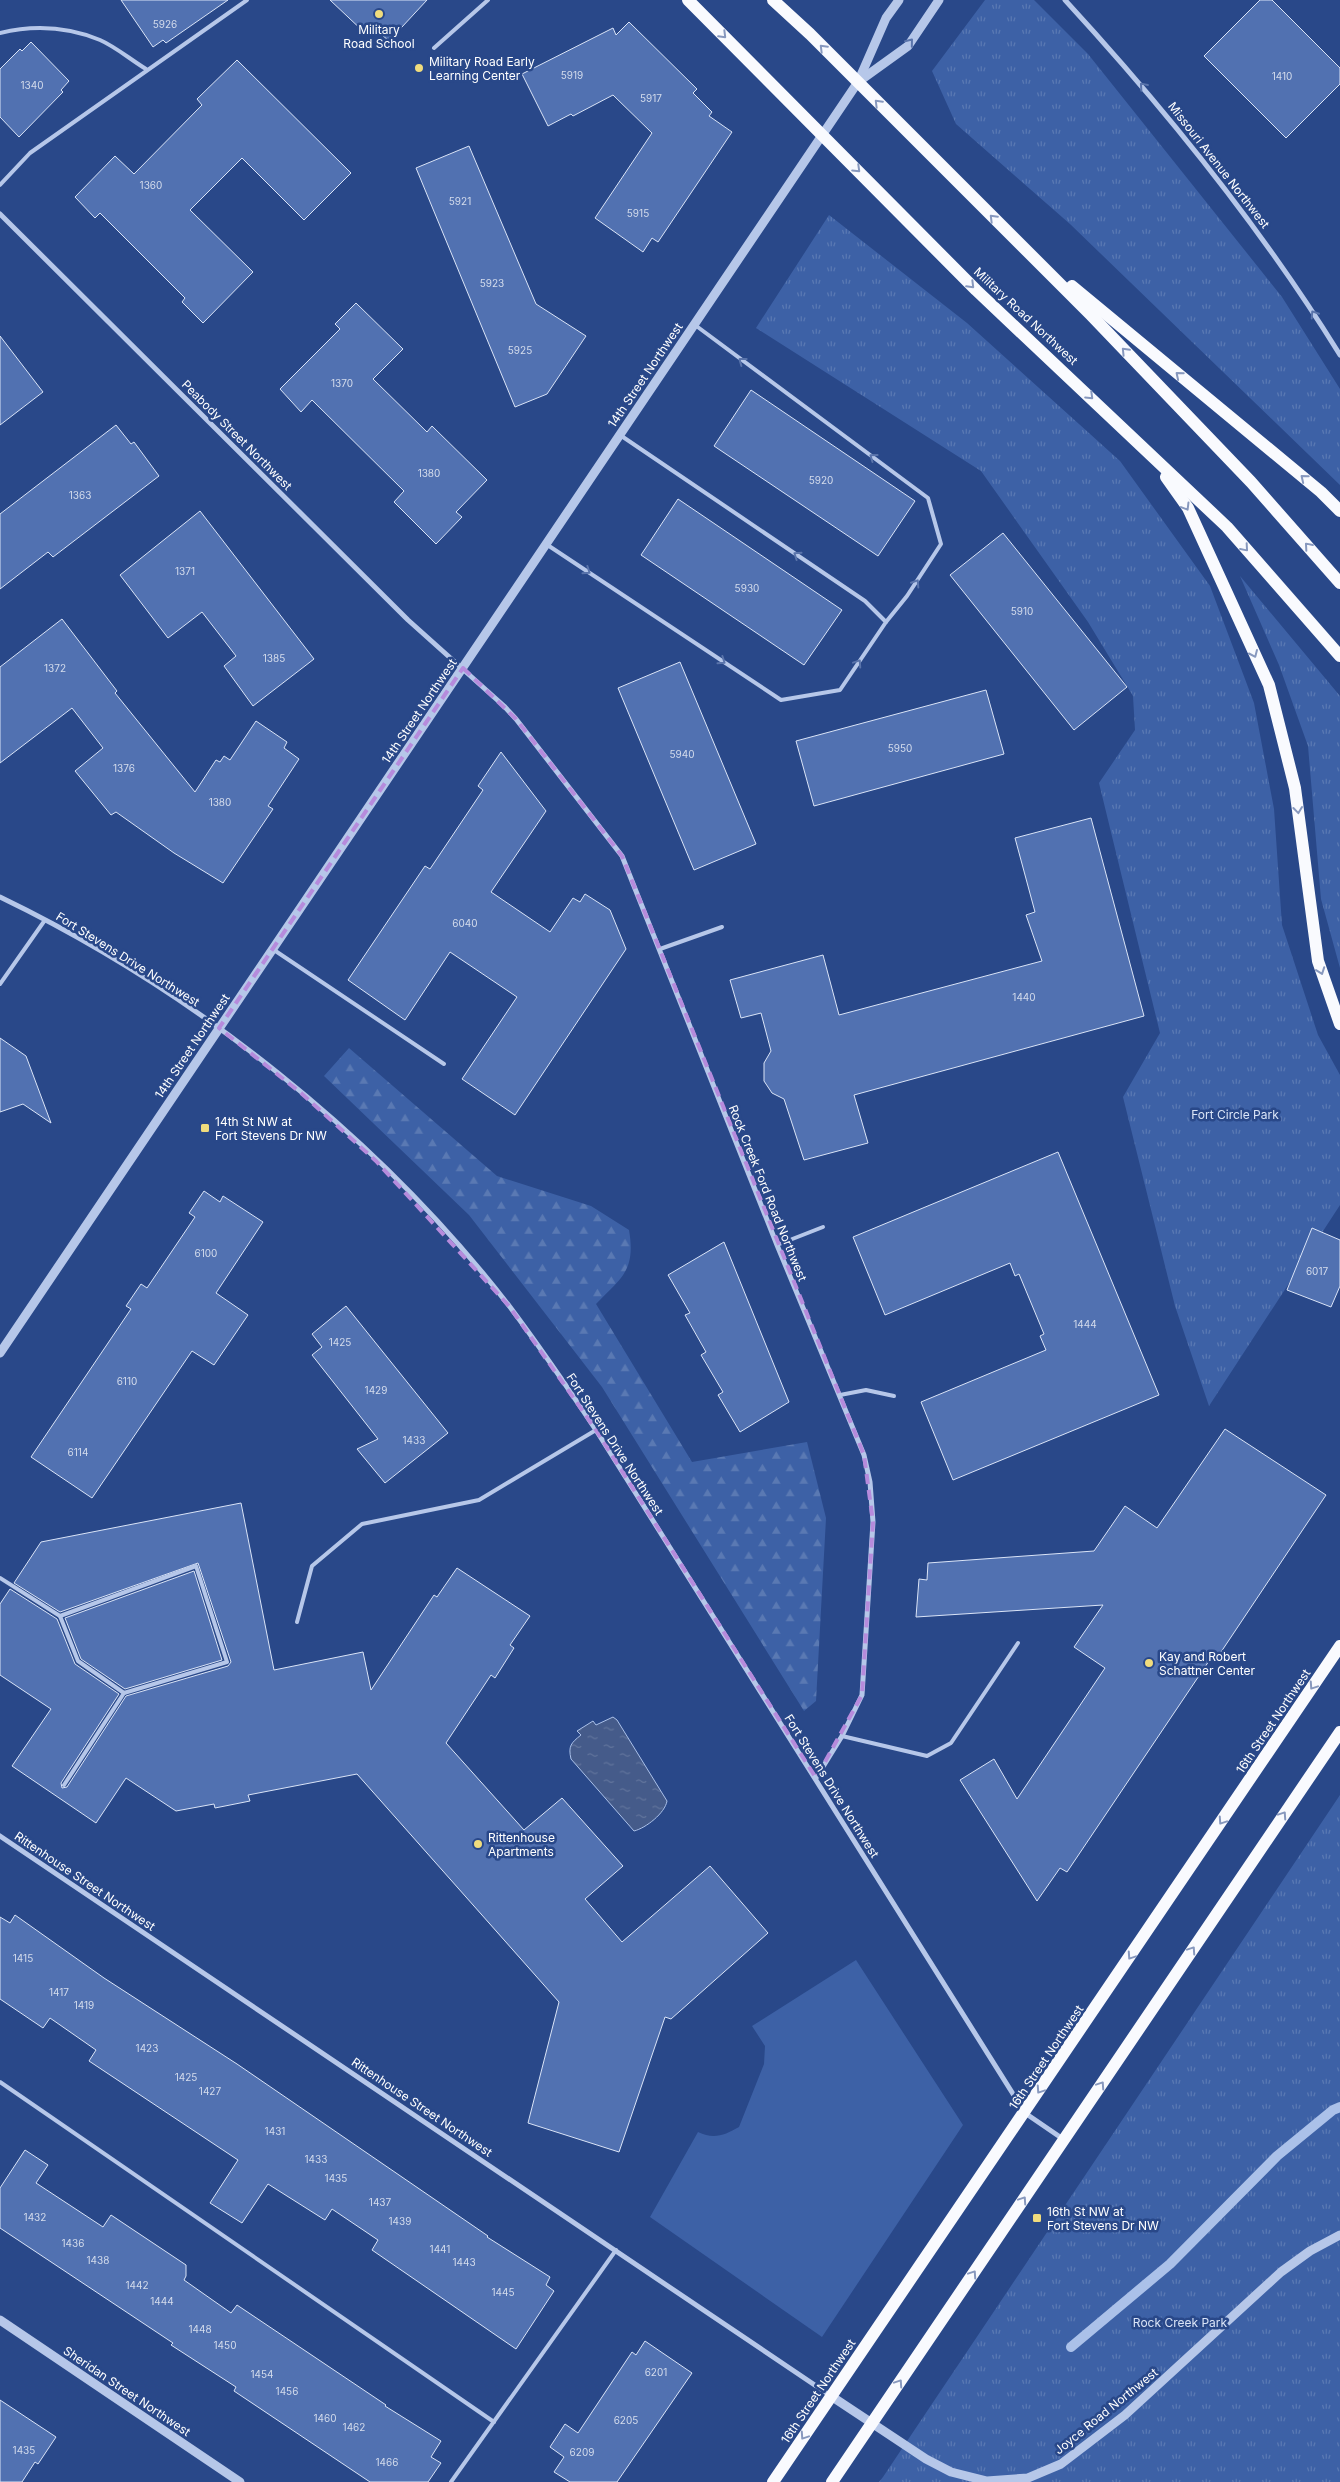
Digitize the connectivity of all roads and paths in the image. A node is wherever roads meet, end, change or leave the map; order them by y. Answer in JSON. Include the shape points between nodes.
{"nodes":[{"id":1,"x":247,"y":0,"type":"edge"},
{"id":2,"x":488,"y":0,"type":"edge"},
{"id":3,"x":688,"y":0,"type":"edge"},
{"id":4,"x":773,"y":0,"type":"edge"},
{"id":5,"x":899,"y":0,"type":"edge"},
{"id":6,"x":939,"y":0,"type":"edge"},
{"id":7,"x":1065,"y":0,"type":"edge"},
{"id":8,"x":0,"y":33,"type":"edge"},
{"id":9,"x":434,"y":48,"type":"dead end"},
{"id":10,"x":146,"y":69,"type":"junction"},
{"id":11,"x":858,"y":82,"type":"junction"},
{"id":12,"x":822,"y":135,"type":"junction"},
{"id":13,"x":0,"y":185,"type":"edge"},
{"id":14,"x":0,"y":214,"type":"edge"},
{"id":15,"x":1015,"y":239,"type":"junction"},
{"id":16,"x":694,"y":325,"type":"junction"},
{"id":17,"x":1340,"y":355,"type":"edge"},
{"id":18,"x":620,"y":435,"type":"junction"},
{"id":19,"x":1149,"y":452,"type":"junction"},
{"id":20,"x":1340,"y":511,"type":"edge"},
{"id":21,"x":546,"y":544,"type":"junction"},
{"id":22,"x":1340,"y":582,"type":"edge"},
{"id":23,"x":886,"y":622,"type":"junction"},
{"id":24,"x":1340,"y":656,"type":"edge"},
{"id":25,"x":462,"y":668,"type":"junction"},
{"id":26,"x":0,"y":898,"type":"edge"},
{"id":27,"x":45,"y":920,"type":"junction"},
{"id":28,"x":722,"y":927,"type":"dead end"},
{"id":29,"x":273,"y":949,"type":"junction"},
{"id":30,"x":660,"y":949,"type":"junction"},
{"id":31,"x":0,"y":984,"type":"edge"},
{"id":32,"x":1340,"y":1024,"type":"edge"},
{"id":33,"x":219,"y":1028,"type":"junction"},
{"id":34,"x":444,"y":1064,"type":"dead end"},
{"id":35,"x":823,"y":1227,"type":"dead end"},
{"id":36,"x":777,"y":1245,"type":"junction"},
{"id":37,"x":0,"y":1353,"type":"edge"},
{"id":38,"x":840,"y":1395,"type":"junction"},
{"id":39,"x":894,"y":1396,"type":"dead end"},
{"id":40,"x":596,"y":1430,"type":"junction"},
{"id":41,"x":0,"y":1578,"type":"edge"},
{"id":42,"x":60,"y":1616,"type":"junction"},
{"id":43,"x":297,"y":1622,"type":"dead end"},
{"id":44,"x":1018,"y":1643,"type":"dead end"},
{"id":45,"x":1340,"y":1646,"type":"edge"},
{"id":46,"x":124,"y":1693,"type":"junction"},
{"id":47,"x":1340,"y":1732,"type":"edge"},
{"id":48,"x":842,"y":1736,"type":"junction"},
{"id":49,"x":816,"y":1778,"type":"junction"},
{"id":50,"x":64,"y":1786,"type":"dead end"},
{"id":51,"x":0,"y":1836,"type":"edge"},
{"id":52,"x":0,"y":2082,"type":"edge"},
{"id":53,"x":1026,"y":2112,"type":"junction"},
{"id":54,"x":1064,"y":2139,"type":"junction"},
{"id":55,"x":1340,"y":2235,"type":"edge"},
{"id":56,"x":616,"y":2250,"type":"junction"},
{"id":57,"x":0,"y":2320,"type":"edge"},
{"id":58,"x":831,"y":2396,"type":"junction"},
{"id":59,"x":494,"y":2422,"type":"junction"},
{"id":60,"x":872,"y":2424,"type":"junction"},
{"id":61,"x":240,"y":2482,"type":"edge"},
{"id":62,"x":451,"y":2482,"type":"edge"},
{"id":63,"x":773,"y":2482,"type":"edge"},
{"id":64,"x":832,"y":2482,"type":"edge"}],
"edges":[{"from":1,"to":10,"type":"lane"},
{"from":2,"to":9,"type":"lane"},
{"from":3,"to":12,"type":"main road","name":"Military Road Northwest","one_way":true},
{"from":11,"to":4,"type":"main road","one_way":true},
{"from":5,"to":11,"type":"street","name":"14th Street Northwest","via":[[886,18]]},
{"from":11,"to":6,"type":"street","name":"14th Street Northwest","one_way":true,"via":[[908,46]]},
{"from":17,"to":7,"type":"street","name":"Missouri Avenue Northwest","one_way":true,"via":[[1263,239],[1178,126]]},
{"from":8,"to":10,"type":"lane","via":[[23,28],[51,28],[84,36],[100,40]]},
{"from":10,"to":13,"type":"lane","via":[[30,153]]},
{"from":11,"to":12,"type":"street","name":"14th Street Northwest"},
{"from":15,"to":11,"type":"main road","one_way":true},
{"from":12,"to":16,"type":"street","name":"14th Street Northwest"},
{"from":12,"to":19,"type":"main road","name":"Military Road Northwest","one_way":true,"via":[[976,290]]},
{"from":14,"to":25,"type":"street","name":"Peabody Street Northwest","via":[[408,620]]},
{"from":20,"to":15,"type":"main road","one_way":true},
{"from":22,"to":15,"type":"main road","one_way":true,"via":[[1251,482]]},
{"from":16,"to":18,"type":"street","name":"14th Street Northwest"},
{"from":23,"to":16,"type":"lane","one_way":true,"via":[[941,544],[928,498]]},
{"from":18,"to":21,"type":"street","name":"14th Street Northwest"},
{"from":23,"to":18,"type":"lane","one_way":true,"via":[[865,600]]},
{"from":19,"to":24,"type":"main road","name":"Military Road Northwest","one_way":true,"via":[[1227,527]]},
{"from":19,"to":32,"type":"main road","one_way":true,"via":[[1188,508],[1268,685],[1295,788],[1318,961]]},
{"from":21,"to":23,"type":"lane","one_way":true,"via":[[781,700],[840,690]]},
{"from":21,"to":25,"type":"street","name":"14th Street Northwest"},
{"from":25,"to":29,"type":"street","name":"14th Street Northwest"},
{"from":25,"to":30,"type":"street","name":"Rock Creek Ford Road Northwest","via":[[516,719],[617,849]]},
{"from":26,"to":27,"type":"street","name":"Fort Stevens Drive Northwest"},
{"from":27,"to":31,"type":"lane"},
{"from":27,"to":33,"type":"street","name":"Fort Stevens Drive Northwest","via":[[126,966]]},
{"from":28,"to":30,"type":"lane"},
{"from":29,"to":33,"type":"street","name":"14th Street Northwest"},
{"from":29,"to":34,"type":"lane"},
{"from":30,"to":36,"type":"street","name":"Rock Creek Ford Road Northwest"},
{"from":33,"to":37,"type":"street","name":"14th Street Northwest"},
{"from":33,"to":40,"type":"street","name":"Fort Stevens Drive Northwest","via":[[335,1122],[435,1221],[509,1306]]},
{"from":35,"to":36,"type":"lane"},
{"from":36,"to":38,"type":"street","name":"Rock Creek Ford Road Northwest"},
{"from":38,"to":39,"type":"lane","via":[[866,1390]]},
{"from":38,"to":48,"type":"street","name":"Rock Creek Ford Road Northwest","via":[[864,1455],[873,1522],[862,1696]]},
{"from":40,"to":43,"type":"lane","via":[[479,1500],[362,1524],[312,1566]]},
{"from":40,"to":49,"type":"street","name":"Fort Stevens Drive Northwest"},
{"from":41,"to":42,"type":"lane"},
{"from":42,"to":46,"type":"lane","via":[[78,1661]]},
{"from":42,"to":46,"type":"lane","via":[[196,1566],[227,1662]]},
{"from":44,"to":48,"type":"lane","via":[[951,1744],[927,1756]]},
{"from":45,"to":53,"type":"main road","name":"16th Street Northwest","one_way":true},
{"from":46,"to":50,"type":"lane"},
{"from":54,"to":47,"type":"main road","one_way":true},
{"from":48,"to":49,"type":"street","name":"Rock Creek Ford Road Northwest"},
{"from":49,"to":53,"type":"street","name":"Fort Stevens Drive Northwest"},
{"from":51,"to":56,"type":"street","name":"Rittenhouse Street Northwest"},
{"from":52,"to":59,"type":"lane"},
{"from":53,"to":54,"type":"street","name":"Fort Stevens Drive Northwest"},
{"from":53,"to":58,"type":"main road","name":"16th Street Northwest"},
{"from":60,"to":54,"type":"main road","one_way":true},
{"from":55,"to":60,"type":"street","name":"Joyce Road Northwest","via":[[1281,2272],[1125,2415],[1070,2458],[1039,2474],[1000,2482],[962,2476],[926,2459]]},
{"from":56,"to":58,"type":"street","name":"Rittenhouse Street Northwest"},
{"from":56,"to":59,"type":"lane"},
{"from":57,"to":61,"type":"street","name":"Sheridan Street Northwest"},
{"from":58,"to":60,"type":"street","name":"Joyce Road Northwest"},
{"from":58,"to":63,"type":"main road","name":"16th Street Northwest","one_way":true},
{"from":59,"to":62,"type":"lane"},
{"from":60,"to":64,"type":"main road"}]}
